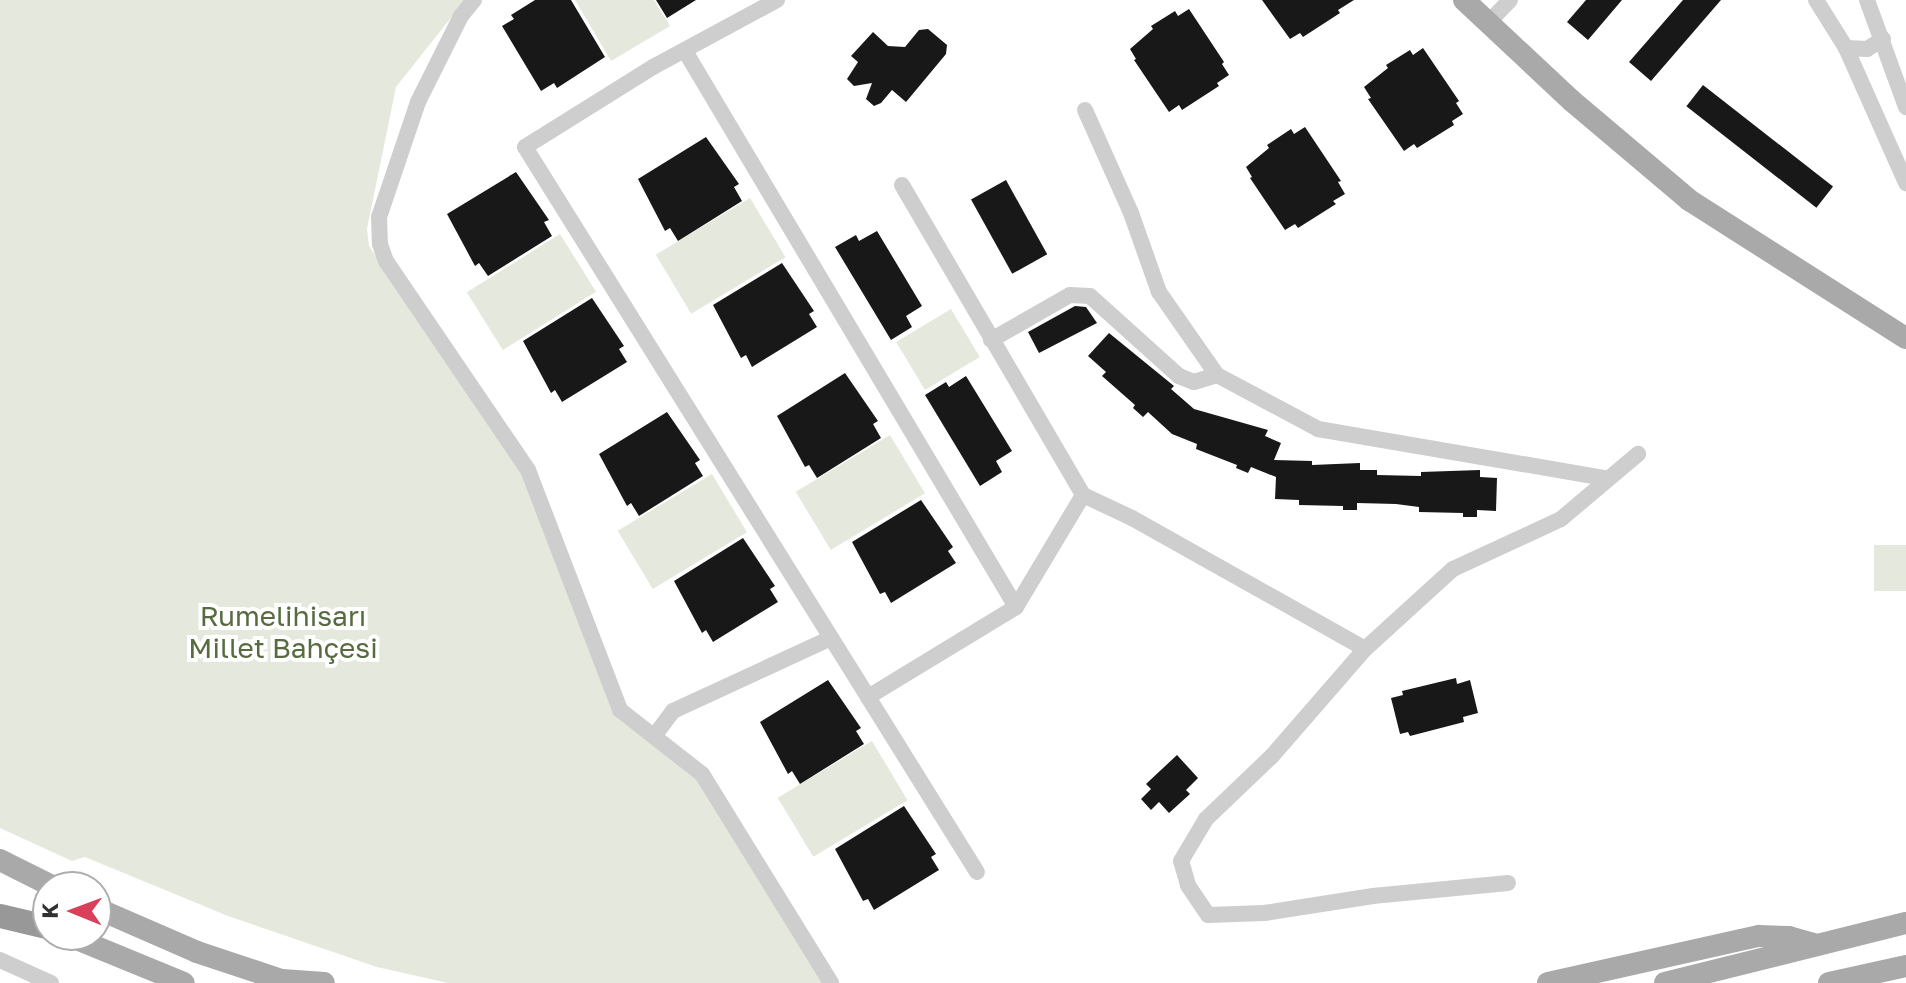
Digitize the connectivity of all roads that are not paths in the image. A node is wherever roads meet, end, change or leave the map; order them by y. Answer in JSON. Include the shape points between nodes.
{"nodes":[{"id":1,"x":474,"y":0,"type":"edge"},
{"id":2,"x":777,"y":0,"type":"edge"},
{"id":3,"x":1464,"y":0,"type":"edge"},
{"id":4,"x":1510,"y":0,"type":"edge"},
{"id":5,"x":1816,"y":0,"type":"edge"},
{"id":6,"x":1867,"y":0,"type":"edge"},
{"id":7,"x":1487,"y":24,"type":"junction"},
{"id":8,"x":1883,"y":39,"type":"junction"},
{"id":9,"x":1846,"y":48,"type":"junction"},
{"id":10,"x":685,"y":51,"type":"junction"},
{"id":11,"x":1906,"y":107,"type":"edge"},
{"id":12,"x":1085,"y":110,"type":"dead end"},
{"id":13,"x":1906,"y":183,"type":"edge"},
{"id":14,"x":902,"y":185,"type":"dead end"},
{"id":15,"x":1906,"y":338,"type":"edge"},
{"id":16,"x":991,"y":340,"type":"junction"},
{"id":17,"x":1217,"y":375,"type":"junction"},
{"id":18,"x":1638,"y":454,"type":"dead end"},
{"id":19,"x":1605,"y":478,"type":"junction"},
{"id":20,"x":1083,"y":495,"type":"junction"},
{"id":21,"x":1016,"y":607,"type":"junction"},
{"id":22,"x":831,"y":638,"type":"junction"},
{"id":23,"x":1365,"y":649,"type":"junction"},
{"id":24,"x":868,"y":697,"type":"junction"},
{"id":25,"x":655,"y":735,"type":"junction"},
{"id":26,"x":0,"y":860,"type":"edge"},
{"id":27,"x":977,"y":872,"type":"dead end"},
{"id":28,"x":32,"y":876,"type":"edge"},
{"id":29,"x":1508,"y":883,"type":"dead end"},
{"id":30,"x":0,"y":903,"type":"edge"},
{"id":31,"x":112,"y":915,"type":"edge"},
{"id":32,"x":0,"y":916,"type":"edge"},
{"id":33,"x":32,"y":919,"type":"edge"},
{"id":34,"x":1906,"y":923,"type":"edge"},
{"id":35,"x":32,"y":924,"type":"edge"},
{"id":36,"x":1813,"y":944,"type":"junction"},
{"id":37,"x":106,"y":951,"type":"edge"},
{"id":38,"x":0,"y":960,"type":"edge"},
{"id":39,"x":1906,"y":966,"type":"edge"},
{"id":40,"x":286,"y":982,"type":"edge"},
{"id":41,"x":51,"y":983,"type":"edge"},
{"id":42,"x":184,"y":983,"type":"edge"},
{"id":43,"x":324,"y":983,"type":"edge"},
{"id":44,"x":831,"y":983,"type":"edge"},
{"id":45,"x":1548,"y":983,"type":"edge"},
{"id":46,"x":1665,"y":983,"type":"edge"},
{"id":47,"x":1829,"y":983,"type":"edge"}],
"edges":[{"from":1,"to":25,"type":"street","via":[[418,102],[379,217],[380,244],[386,261],[528,470],[620,710]]},
{"from":2,"to":10,"type":"street"},
{"from":3,"to":7,"type":"main road"},
{"from":4,"to":7,"type":"street"},
{"from":5,"to":9,"type":"street"},
{"from":6,"to":8,"type":"street"},
{"from":7,"to":15,"type":"main road","via":[[1689,200]]},
{"from":8,"to":9,"type":"street","via":[[1867,49]]},
{"from":8,"to":11,"type":"street"},
{"from":9,"to":13,"type":"street"},
{"from":10,"to":21,"type":"street"},
{"from":10,"to":22,"type":"street","via":[[525,147]]},
{"from":12,"to":17,"type":"street","via":[[1159,292]]},
{"from":14,"to":16,"type":"street"},
{"from":16,"to":17,"type":"street","via":[[1070,295],[1090,296],[1179,376],[1194,382]]},
{"from":16,"to":20,"type":"street"},
{"from":17,"to":19,"type":"street","via":[[1318,429]]},
{"from":18,"to":19,"type":"street"},
{"from":19,"to":23,"type":"street","via":[[1561,519],[1453,569]]},
{"from":20,"to":21,"type":"street"},
{"from":20,"to":23,"type":"street"},
{"from":21,"to":24,"type":"street"},
{"from":22,"to":24,"type":"street"},
{"from":22,"to":25,"type":"street","via":[[673,711]]},
{"from":23,"to":29,"type":"street","via":[[1272,756],[1206,819],[1181,861],[1188,885],[1208,915]]},
{"from":24,"to":27,"type":"street"},
{"from":25,"to":44,"type":"street","via":[[702,774]]},
{"from":26,"to":28,"type":"main road"},
{"from":30,"to":33,"type":"main road"},
{"from":31,"to":40,"type":"main road"},
{"from":32,"to":35,"type":"highway"},
{"from":34,"to":36,"type":"main road"},
{"from":36,"to":45,"type":"main road","via":[[1759,936]]},
{"from":36,"to":46,"type":"main road"},
{"from":37,"to":42,"type":"main road"},
{"from":38,"to":41,"type":"street"},
{"from":39,"to":47,"type":"main road"},
{"from":40,"to":43,"type":"main road"}]}
